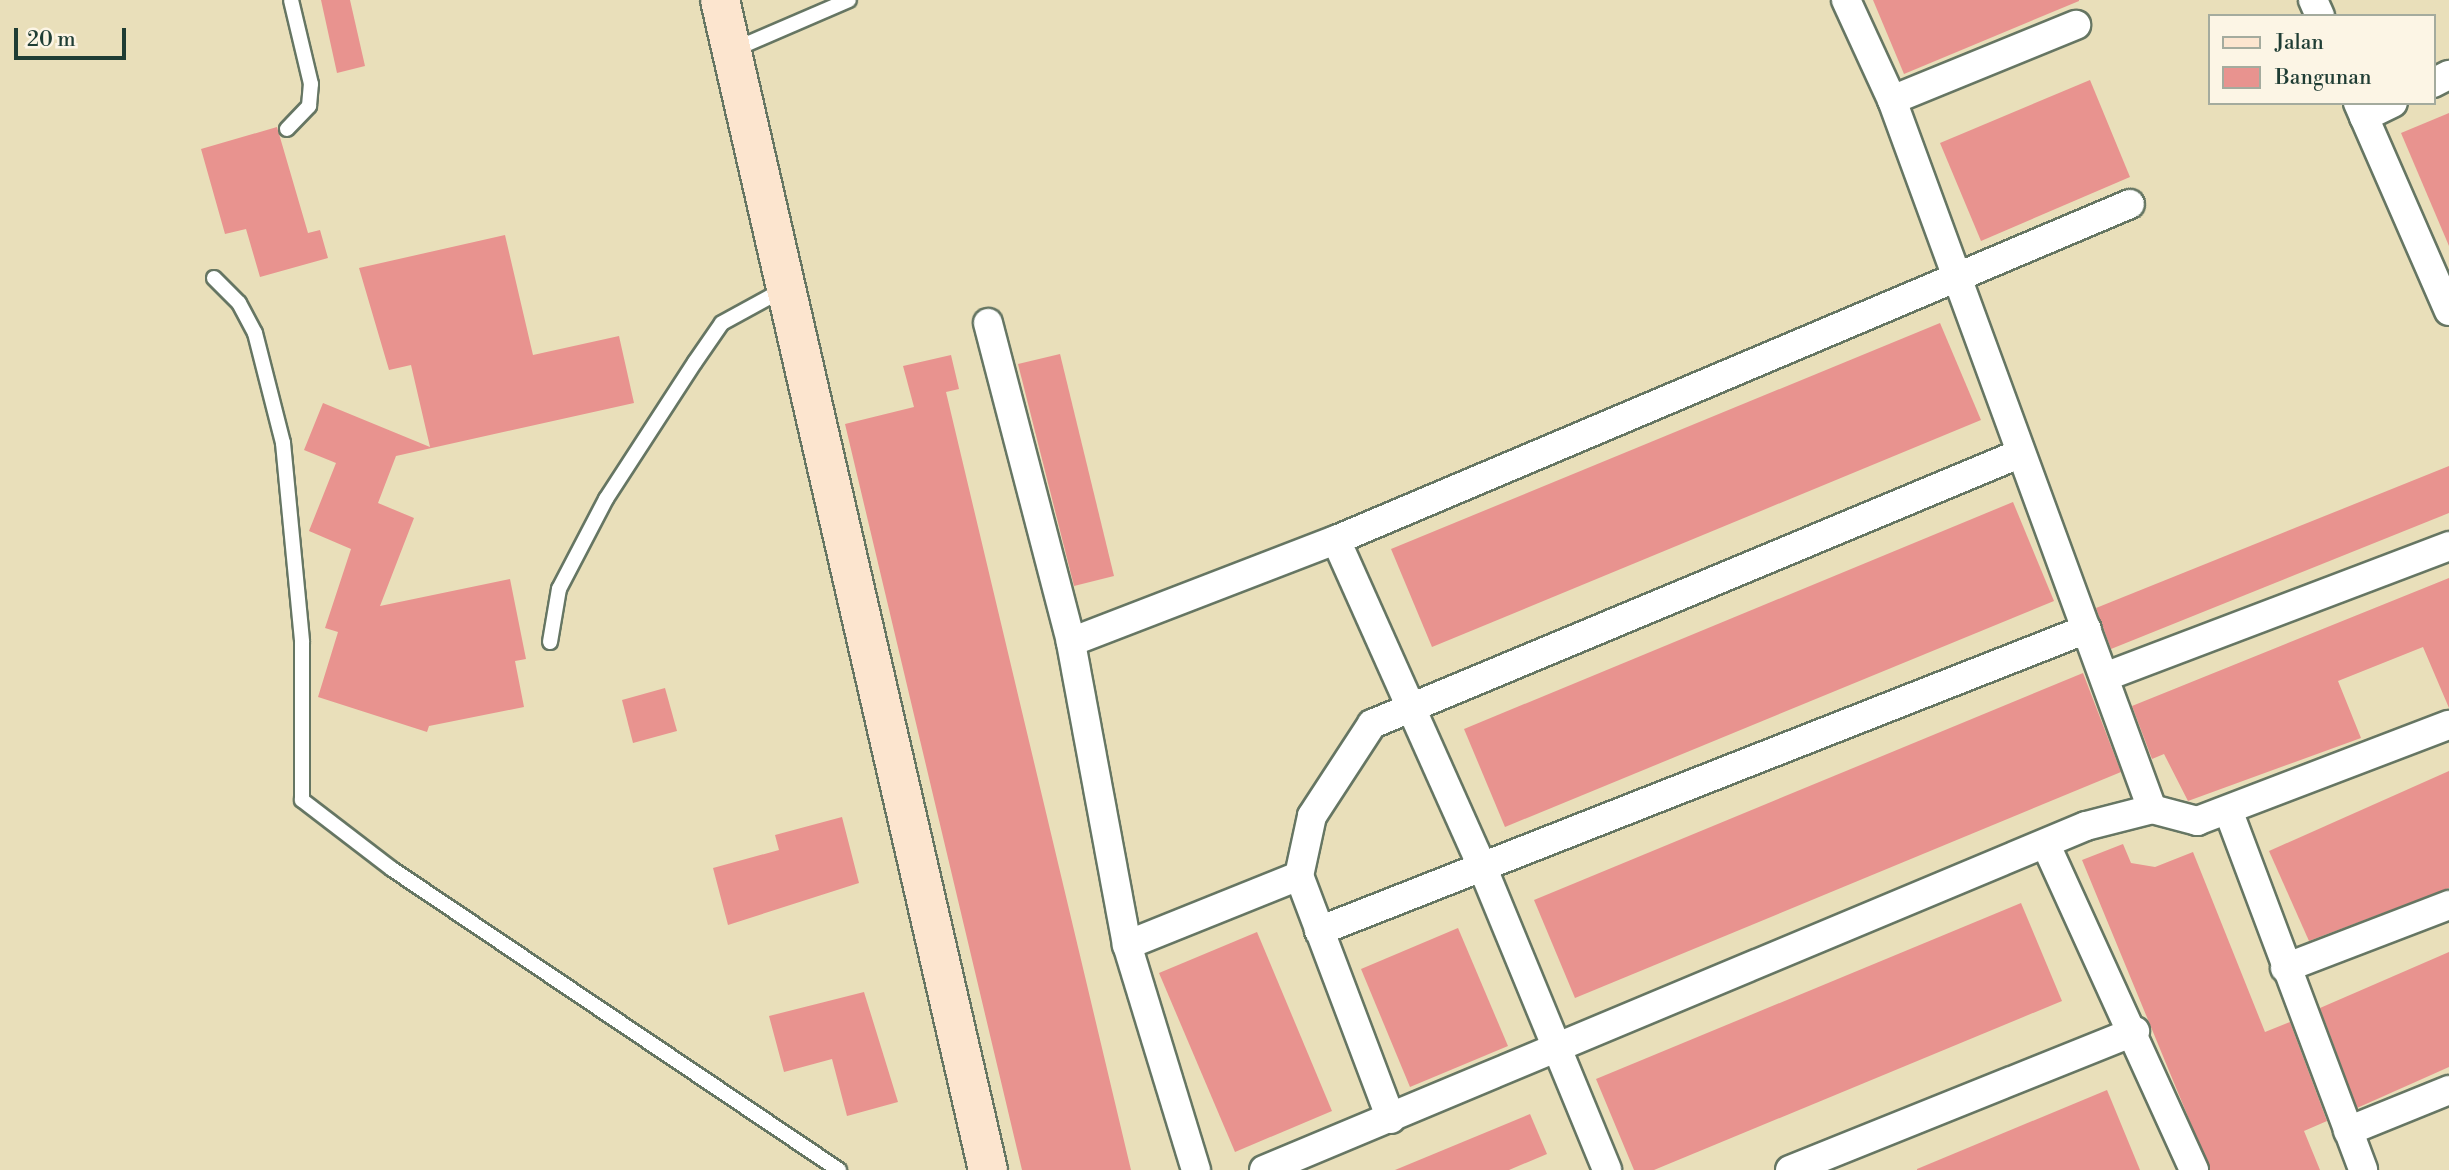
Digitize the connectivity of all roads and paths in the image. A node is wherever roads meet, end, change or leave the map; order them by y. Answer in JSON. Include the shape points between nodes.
{"nodes":[{"id":1,"x":291,"y":0,"type":"edge"},
{"id":2,"x":720,"y":0,"type":"edge"},
{"id":3,"x":849,"y":0,"type":"edge"},
{"id":4,"x":1846,"y":0,"type":"edge"},
{"id":5,"x":2076,"y":24,"type":"dead end"},
{"id":6,"x":732,"y":51,"type":"junction"},
{"id":7,"x":1892,"y":100,"type":"junction"},
{"id":8,"x":2384,"y":105,"type":"edge"},
{"id":9,"x":2361,"y":110,"type":"edge"},
{"id":10,"x":287,"y":129,"type":"dead end"},
{"id":11,"x":2130,"y":204,"type":"dead end"},
{"id":12,"x":214,"y":278,"type":"dead end"},
{"id":13,"x":1956,"y":281,"type":"junction"},
{"id":14,"x":2443,"y":281,"type":"edge"},
{"id":15,"x":790,"y":286,"type":"junction"},
{"id":16,"x":2449,"y":311,"type":"edge"},
{"id":17,"x":988,"y":323,"type":"dead end"},
{"id":18,"x":2021,"y":453,"type":"junction"},
{"id":19,"x":1336,"y":540,"type":"junction"},
{"id":20,"x":2449,"y":546,"type":"edge"},
{"id":21,"x":2087,"y":629,"type":"junction"},
{"id":22,"x":550,"y":642,"type":"dead end"},
{"id":23,"x":1071,"y":642,"type":"junction"},
{"id":24,"x":2107,"y":676,"type":"junction"},
{"id":25,"x":1408,"y":704,"type":"junction"},
{"id":26,"x":2449,"y":725,"type":"edge"},
{"id":27,"x":2152,"y":809,"type":"junction"},
{"id":28,"x":2228,"y":810,"type":"junction"},
{"id":29,"x":2046,"y":845,"type":"junction"},
{"id":30,"x":1484,"y":871,"type":"junction"},
{"id":31,"x":1299,"y":876,"type":"junction"},
{"id":32,"x":2449,"y":905,"type":"edge"},
{"id":33,"x":1319,"y":931,"type":"junction"},
{"id":34,"x":1127,"y":945,"type":"junction"},
{"id":35,"x":2285,"y":968,"type":"junction"},
{"id":36,"x":2135,"y":1031,"type":"junction"},
{"id":37,"x":1553,"y":1049,"type":"junction"},
{"id":38,"x":2449,"y":1090,"type":"edge"},
{"id":39,"x":1391,"y":1119,"type":"junction"},
{"id":40,"x":2348,"y":1131,"type":"junction"},
{"id":41,"x":839,"y":1170,"type":"edge"},
{"id":42,"x":988,"y":1170,"type":"edge"},
{"id":43,"x":1196,"y":1170,"type":"edge"},
{"id":44,"x":1264,"y":1170,"type":"edge"},
{"id":45,"x":1607,"y":1170,"type":"edge"},
{"id":46,"x":1790,"y":1170,"type":"edge"},
{"id":47,"x":2194,"y":1170,"type":"edge"},
{"id":48,"x":2364,"y":1170,"type":"edge"}],
"edges":[{"from":1,"to":10,"type":"lane","via":[[310,84],[309,106]]},
{"from":2,"to":6,"type":"street"},
{"from":3,"to":6,"type":"lane"},
{"from":4,"to":7,"type":"street"},
{"from":5,"to":7,"type":"street"},
{"from":6,"to":15,"type":"street"},
{"from":7,"to":13,"type":"street"},
{"from":8,"to":9,"type":"street"},
{"from":9,"to":14,"type":"street"},
{"from":11,"to":13,"type":"street"},
{"from":12,"to":41,"type":"lane","via":[[254,333],[284,443],[302,642],[302,800],[382,862]]},
{"from":13,"to":18,"type":"street"},
{"from":13,"to":19,"type":"street"},
{"from":14,"to":16,"type":"street"},
{"from":15,"to":22,"type":"lane","via":[[751,303],[715,332],[606,499],[559,589]]},
{"from":15,"to":42,"type":"street"},
{"from":17,"to":23,"type":"street"},
{"from":18,"to":21,"type":"street"},
{"from":18,"to":25,"type":"street"},
{"from":19,"to":23,"type":"street"},
{"from":19,"to":25,"type":"street"},
{"from":20,"to":24,"type":"street"},
{"from":21,"to":24,"type":"street"},
{"from":21,"to":30,"type":"street"},
{"from":23,"to":34,"type":"street"},
{"from":24,"to":27,"type":"street"},
{"from":25,"to":30,"type":"street"},
{"from":25,"to":31,"type":"street","via":[[1372,724],[1330,779],[1312,816]]},
{"from":26,"to":28,"type":"street"},
{"from":27,"to":28,"type":"street","via":[[2197,821]]},
{"from":27,"to":29,"type":"street","via":[[2115,816]]},
{"from":28,"to":35,"type":"street"},
{"from":29,"to":36,"type":"street"},
{"from":29,"to":37,"type":"street"},
{"from":30,"to":33,"type":"street"},
{"from":30,"to":37,"type":"street"},
{"from":31,"to":33,"type":"street"},
{"from":31,"to":34,"type":"street"},
{"from":32,"to":35,"type":"street"},
{"from":33,"to":39,"type":"street"},
{"from":34,"to":43,"type":"street"},
{"from":35,"to":40,"type":"street"},
{"from":36,"to":46,"type":"street"},
{"from":36,"to":47,"type":"street"},
{"from":37,"to":39,"type":"street"},
{"from":37,"to":45,"type":"street"},
{"from":38,"to":40,"type":"street"},
{"from":39,"to":44,"type":"street"},
{"from":40,"to":48,"type":"street"}]}
